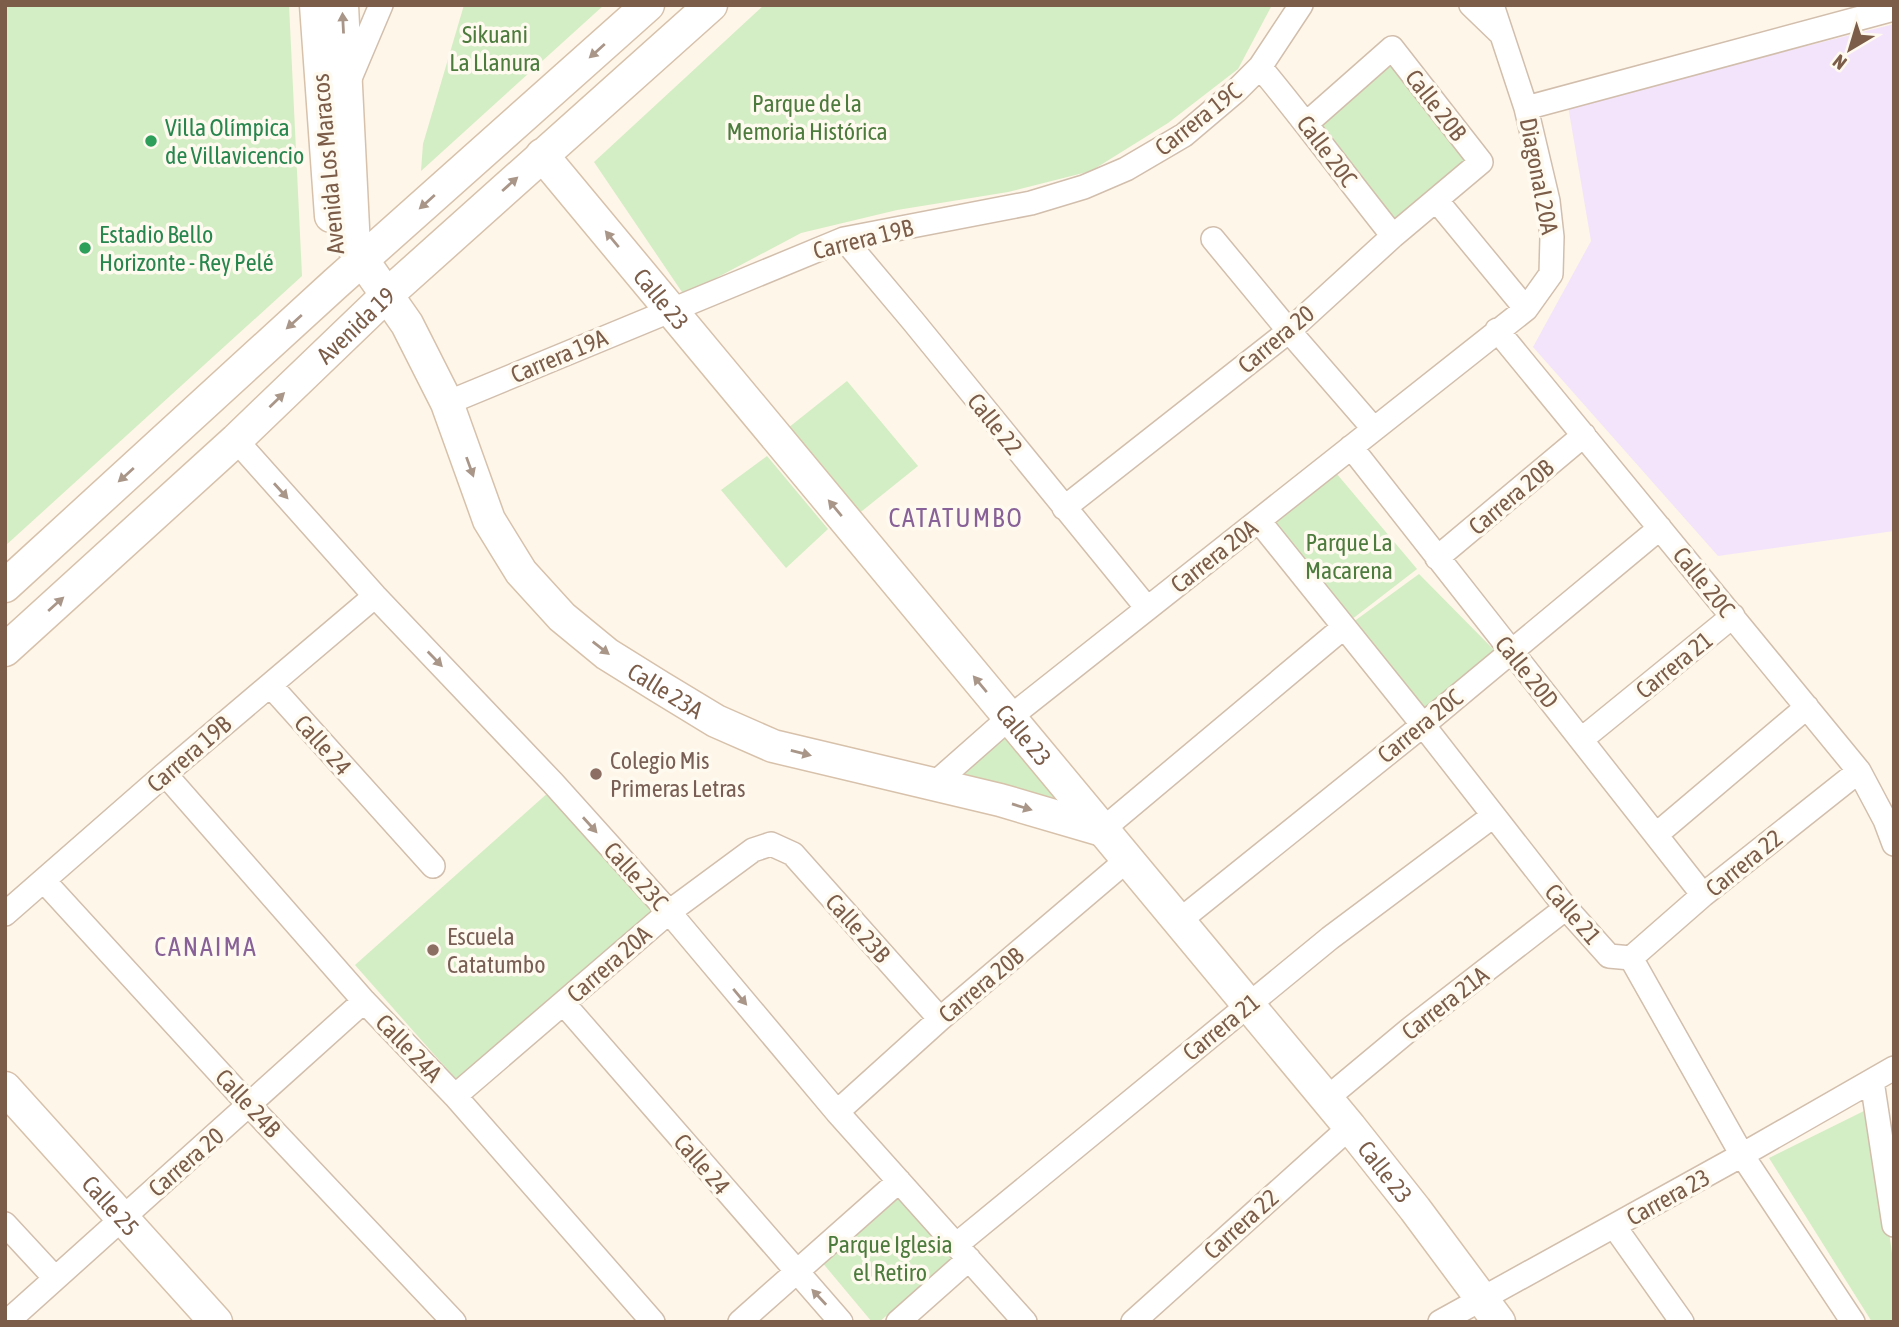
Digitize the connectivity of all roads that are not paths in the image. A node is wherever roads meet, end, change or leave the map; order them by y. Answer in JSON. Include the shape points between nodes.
{"nodes":[{"id":1,"x":316,"y":5,"type":"edge"},
{"id":2,"x":342,"y":5,"type":"edge"},
{"id":3,"x":380,"y":5,"type":"edge"},
{"id":4,"x":648,"y":5,"type":"edge"},
{"id":5,"x":711,"y":5,"type":"edge"},
{"id":6,"x":1301,"y":5,"type":"edge"},
{"id":7,"x":1471,"y":5,"type":"edge"},
{"id":8,"x":1492,"y":5,"type":"edge"},
{"id":9,"x":1894,"y":9,"type":"edge"},
{"id":10,"x":1822,"y":16,"type":"edge"},
{"id":11,"x":1500,"y":33,"type":"junction"},
{"id":12,"x":1259,"y":67,"type":"junction"},
{"id":13,"x":346,"y":89,"type":"junction"},
{"id":14,"x":1526,"y":108,"type":"junction"},
{"id":15,"x":1307,"y":123,"type":"junction"},
{"id":16,"x":542,"y":155,"type":"junction"},
{"id":17,"x":1480,"y":162,"type":"joint"},
{"id":18,"x":1063,"y":194,"type":"joint"},
{"id":19,"x":1437,"y":201,"type":"junction"},
{"id":20,"x":1392,"y":236,"type":"junction"},
{"id":21,"x":844,"y":239,"type":"junction"},
{"id":22,"x":1213,"y":239,"type":"dead end"},
{"id":23,"x":354,"y":268,"type":"junction"},
{"id":24,"x":380,"y":302,"type":"junction"},
{"id":25,"x":670,"y":309,"type":"junction"},
{"id":26,"x":1526,"y":309,"type":"junction"},
{"id":27,"x":1497,"y":330,"type":"junction"},
{"id":28,"x":1289,"y":331,"type":"junction"},
{"id":29,"x":447,"y":403,"type":"junction"},
{"id":30,"x":1373,"y":428,"type":"junction"},
{"id":31,"x":1584,"y":435,"type":"junction"},
{"id":32,"x":236,"y":440,"type":"junction"},
{"id":33,"x":1352,"y":447,"type":"junction"},
{"id":34,"x":1064,"y":508,"type":"junction"},
{"id":35,"x":1259,"y":521,"type":"junction"},
{"id":36,"x":1660,"y":528,"type":"junction"},
{"id":37,"x":1437,"y":558,"type":"junction"},
{"id":38,"x":5,"y":586,"type":"edge"},
{"id":39,"x":375,"y":596,"type":"junction"},
{"id":40,"x":1147,"y":608,"type":"junction"},
{"id":41,"x":1733,"y":616,"type":"junction"},
{"id":42,"x":1344,"y":627,"type":"junction"},
{"id":43,"x":5,"y":650,"type":"edge"},
{"id":44,"x":1510,"y":652,"type":"junction"},
{"id":45,"x":270,"y":685,"type":"junction"},
{"id":46,"x":1807,"y":707,"type":"junction"},
{"id":47,"x":1009,"y":718,"type":"junction"},
{"id":48,"x":1423,"y":725,"type":"junction"},
{"id":49,"x":1583,"y":740,"type":"junction"},
{"id":50,"x":1859,"y":771,"type":"junction"},
{"id":51,"x":165,"y":774,"type":"junction"},
{"id":52,"x":933,"y":785,"type":"junction"},
{"id":53,"x":1493,"y":816,"type":"junction"},
{"id":54,"x":1102,"y":831,"type":"junction"},
{"id":55,"x":1657,"y":834,"type":"junction"},
{"id":56,"x":771,"y":844,"type":"joint"},
{"id":57,"x":1894,"y":844,"type":"edge"},
{"id":58,"x":1127,"y":860,"type":"junction"},
{"id":59,"x":433,"y":866,"type":"dead end"},
{"id":60,"x":44,"y":881,"type":"junction"},
{"id":61,"x":1703,"y":895,"type":"junction"},
{"id":62,"x":1566,"y":908,"type":"junction"},
{"id":63,"x":669,"y":912,"type":"junction"},
{"id":64,"x":5,"y":914,"type":"edge"},
{"id":65,"x":1179,"y":921,"type":"junction"},
{"id":66,"x":1631,"y":958,"type":"junction"},
{"id":67,"x":364,"y":1002,"type":"junction"},
{"id":68,"x":564,"y":1004,"type":"junction"},
{"id":69,"x":1248,"y":1005,"type":"junction"},
{"id":70,"x":940,"y":1019,"type":"junction"},
{"id":71,"x":1894,"y":1068,"type":"edge"},
{"id":72,"x":1872,"y":1081,"type":"junction"},
{"id":73,"x":5,"y":1088,"type":"edge"},
{"id":74,"x":455,"y":1096,"type":"junction"},
{"id":75,"x":1326,"y":1099,"type":"junction"},
{"id":76,"x":250,"y":1106,"type":"junction"},
{"id":77,"x":836,"y":1112,"type":"junction"},
{"id":78,"x":1350,"y":1127,"type":"junction"},
{"id":79,"x":1742,"y":1155,"type":"junction"},
{"id":80,"x":899,"y":1181,"type":"junction"},
{"id":81,"x":122,"y":1218,"type":"junction"},
{"id":82,"x":5,"y":1224,"type":"edge"},
{"id":83,"x":1894,"y":1225,"type":"edge"},
{"id":84,"x":1614,"y":1226,"type":"junction"},
{"id":85,"x":962,"y":1252,"type":"junction"},
{"id":86,"x":796,"y":1272,"type":"junction"},
{"id":87,"x":55,"y":1278,"type":"junction"},
{"id":88,"x":1491,"y":1311,"type":"edge"},
{"id":89,"x":7,"y":1322,"type":"edge"},
{"id":90,"x":216,"y":1322,"type":"edge"},
{"id":91,"x":454,"y":1322,"type":"edge"},
{"id":92,"x":653,"y":1322,"type":"edge"},
{"id":93,"x":740,"y":1322,"type":"edge"},
{"id":94,"x":841,"y":1322,"type":"edge"},
{"id":95,"x":898,"y":1322,"type":"edge"},
{"id":96,"x":1025,"y":1322,"type":"edge"},
{"id":97,"x":1133,"y":1322,"type":"edge"},
{"id":98,"x":1440,"y":1322,"type":"edge"},
{"id":99,"x":1682,"y":1322,"type":"edge"},
{"id":100,"x":1853,"y":1322,"type":"edge"}],
"edges":[{"from":1,"to":23,"type":"street","name":"Avenida Los Maracos","via":[[335,264]]},
{"from":13,"to":2,"type":"street","name":"Avenida Los Maracos","one_way":true},
{"from":3,"to":13,"type":"street"},
{"from":4,"to":23,"type":"street","name":"Avenida 19","one_way":true},
{"from":5,"to":16,"type":"street","name":"Avenida 19"},
{"from":6,"to":12,"type":"street","name":"Carrera 19C"},
{"from":7,"to":11,"type":"street"},
{"from":8,"to":11,"type":"street","name":"Diagonal 20A"},
{"from":9,"to":10,"type":"street"},
{"from":10,"to":14,"type":"street"},
{"from":11,"to":14,"type":"street","name":"Diagonal 20A"},
{"from":12,"to":15,"type":"street","name":"Calle 20C"},
{"from":12,"to":18,"type":"street","name":"Carrera 19C","via":[[1211,114],[1156,153]]},
{"from":13,"to":23,"type":"street","name":"Avenida Los Maracos"},
{"from":14,"to":26,"type":"street","name":"Diagonal 20A","via":[[1552,237],[1551,274]]},
{"from":15,"to":17,"type":"street","name":"Calle 20B","via":[[1392,48]]},
{"from":15,"to":20,"type":"street","name":"Calle 20C"},
{"from":24,"to":16,"type":"street","name":"Avenida 19","one_way":true},
{"from":25,"to":16,"type":"street","name":"Calle 23","one_way":true},
{"from":17,"to":19,"type":"street","name":"Carrera 20"},
{"from":18,"to":21,"type":"street","name":"Carrera 19B"},
{"from":19,"to":20,"type":"street","name":"Carrera 20"},
{"from":19,"to":26,"type":"street"},
{"from":20,"to":28,"type":"street","name":"Carrera 20"},
{"from":21,"to":25,"type":"street","name":"Carrera 19B"},
{"from":21,"to":34,"type":"street","name":"Calle 22"},
{"from":22,"to":28,"type":"street"},
{"from":23,"to":24,"type":"street","name":"Avenida Los Maracos"},
{"from":23,"to":38,"type":"street","name":"Avenida 19","one_way":true},
{"from":24,"to":29,"type":"street","name":"Calle 23A","via":[[379,316],[407,324]]},
{"from":32,"to":24,"type":"street","name":"Avenida 19","one_way":true},
{"from":25,"to":29,"type":"street","name":"Carrera 19A"},
{"from":47,"to":25,"type":"street","name":"Calle 23","one_way":true},
{"from":26,"to":27,"type":"street","name":"Diagonal 20A"},
{"from":27,"to":30,"type":"street","name":"Carrera 20A"},
{"from":27,"to":31,"type":"street","name":"Calle 20C"},
{"from":28,"to":30,"type":"street"},
{"from":28,"to":34,"type":"street","name":"Carrera 20"},
{"from":29,"to":52,"type":"street","name":"Calle 23A","one_way":true,"via":[[489,520],[521,572],[562,617],[607,653],[716,721],[774,746]]},
{"from":30,"to":33,"type":"street","name":"Carrera 20A"},
{"from":31,"to":36,"type":"street","name":"Calle 20C"},
{"from":31,"to":37,"type":"street","name":"Carrera 20B"},
{"from":32,"to":39,"type":"street","name":"Calle 23C","one_way":true},
{"from":43,"to":32,"type":"street","name":"Avenida 19","one_way":true},
{"from":33,"to":35,"type":"street","name":"Carrera 20A"},
{"from":33,"to":37,"type":"street","name":"Calle 20D"},
{"from":34,"to":40,"type":"street","name":"Calle 22"},
{"from":35,"to":40,"type":"street","name":"Carrera 20A"},
{"from":35,"to":42,"type":"street","name":"Calle 21"},
{"from":36,"to":41,"type":"street","name":"Calle 20C"},
{"from":36,"to":44,"type":"street","name":"Carrera 20C"},
{"from":37,"to":44,"type":"street","name":"Calle 20D"},
{"from":39,"to":45,"type":"street","name":"Carrera 19B"},
{"from":39,"to":63,"type":"street","name":"Calle 23C","one_way":true},
{"from":40,"to":47,"type":"street","name":"Carrera 20A"},
{"from":41,"to":46,"type":"street","name":"Calle 20C"},
{"from":41,"to":49,"type":"street","name":"Carrera 21"},
{"from":42,"to":48,"type":"street","name":"Calle 21"},
{"from":42,"to":54,"type":"street"},
{"from":44,"to":48,"type":"street","name":"Carrera 20C"},
{"from":44,"to":49,"type":"street","name":"Calle 20D"},
{"from":45,"to":51,"type":"street","name":"Carrera 19B"},
{"from":45,"to":59,"type":"street","name":"Calle 24"},
{"from":46,"to":50,"type":"street","name":"Calle 20C"},
{"from":46,"to":55,"type":"street"},
{"from":47,"to":52,"type":"street","name":"Carrera 20A"},
{"from":47,"to":54,"type":"street","name":"Calle 23"},
{"from":48,"to":53,"type":"street","name":"Calle 21"},
{"from":48,"to":65,"type":"street","name":"Carrera 20C"},
{"from":49,"to":55,"type":"street","name":"Calle 20D"},
{"from":50,"to":57,"type":"street","name":"Calle 20C"},
{"from":50,"to":61,"type":"street","name":"Carrera 22"},
{"from":51,"to":60,"type":"street","name":"Carrera 19B"},
{"from":51,"to":67,"type":"street","name":"Calle 24A"},
{"from":52,"to":54,"type":"street","name":"Calle 23A","one_way":true},
{"from":53,"to":62,"type":"street","name":"Calle 21"},
{"from":53,"to":69,"type":"street","name":"Carrera 21"},
{"from":54,"to":58,"type":"street","name":"Calle 23"},
{"from":55,"to":61,"type":"street","name":"Calle 20D"},
{"from":56,"to":63,"type":"street","name":"Carrera 20A","via":[[753,850]]},
{"from":56,"to":70,"type":"street","name":"Calle 23B","via":[[793,854]]},
{"from":58,"to":65,"type":"street","name":"Calle 23"},
{"from":58,"to":70,"type":"street","name":"Carrera 20B"},
{"from":60,"to":64,"type":"street","name":"Carrera 19B"},
{"from":60,"to":76,"type":"street","name":"Calle 24B"},
{"from":61,"to":66,"type":"street","name":"Carrera 22"},
{"from":62,"to":66,"type":"street","name":"Calle 21","via":[[1609,956]]},
{"from":62,"to":75,"type":"street","name":"Carrera 21A"},
{"from":63,"to":68,"type":"street","name":"Carrera 20A"},
{"from":63,"to":77,"type":"street","name":"Calle 23C","one_way":true},
{"from":65,"to":69,"type":"street","name":"Calle 23"},
{"from":66,"to":79,"type":"street","name":"Calle 21"},
{"from":67,"to":74,"type":"street","name":"Calle 24A"},
{"from":67,"to":76,"type":"street","name":"Carrera 20"},
{"from":68,"to":74,"type":"street","name":"Carrera 20A"},
{"from":68,"to":86,"type":"street","name":"Calle 24"},
{"from":69,"to":75,"type":"street","name":"Calle 23"},
{"from":69,"to":85,"type":"street","name":"Carrera 21"},
{"from":70,"to":77,"type":"street","name":"Carrera 20B"},
{"from":71,"to":72,"type":"street","name":"Carrera 23"},
{"from":72,"to":79,"type":"street","name":"Carrera 23"},
{"from":72,"to":83,"type":"street"},
{"from":73,"to":81,"type":"street","name":"Calle 25"},
{"from":74,"to":92,"type":"street","name":"Calle 24A"},
{"from":75,"to":78,"type":"street","name":"Calle 23"},
{"from":76,"to":81,"type":"street","name":"Carrera 20"},
{"from":76,"to":91,"type":"street","name":"Calle 24B"},
{"from":77,"to":80,"type":"street","name":"Calle 23C"},
{"from":78,"to":88,"type":"street","name":"Calle 23"},
{"from":78,"to":97,"type":"street","name":"Carrera 22"},
{"from":79,"to":84,"type":"street","name":"Carrera 23"},
{"from":79,"to":100,"type":"street","name":"Calle 21"},
{"from":80,"to":85,"type":"street","name":"Calle 23C"},
{"from":80,"to":86,"type":"street"},
{"from":81,"to":87,"type":"street","name":"Carrera 20"},
{"from":81,"to":90,"type":"street","name":"Calle 25"},
{"from":82,"to":87,"type":"street"},
{"from":84,"to":88,"type":"street","name":"Carrera 23"},
{"from":84,"to":99,"type":"street"},
{"from":85,"to":95,"type":"street"},
{"from":85,"to":96,"type":"street","name":"Calle 23C"},
{"from":86,"to":93,"type":"street"},
{"from":94,"to":86,"type":"street","name":"Calle 24","one_way":true},
{"from":87,"to":89,"type":"street","name":"Carrera 20"},
{"from":88,"to":98,"type":"street","name":"Carrera 23"}]}
